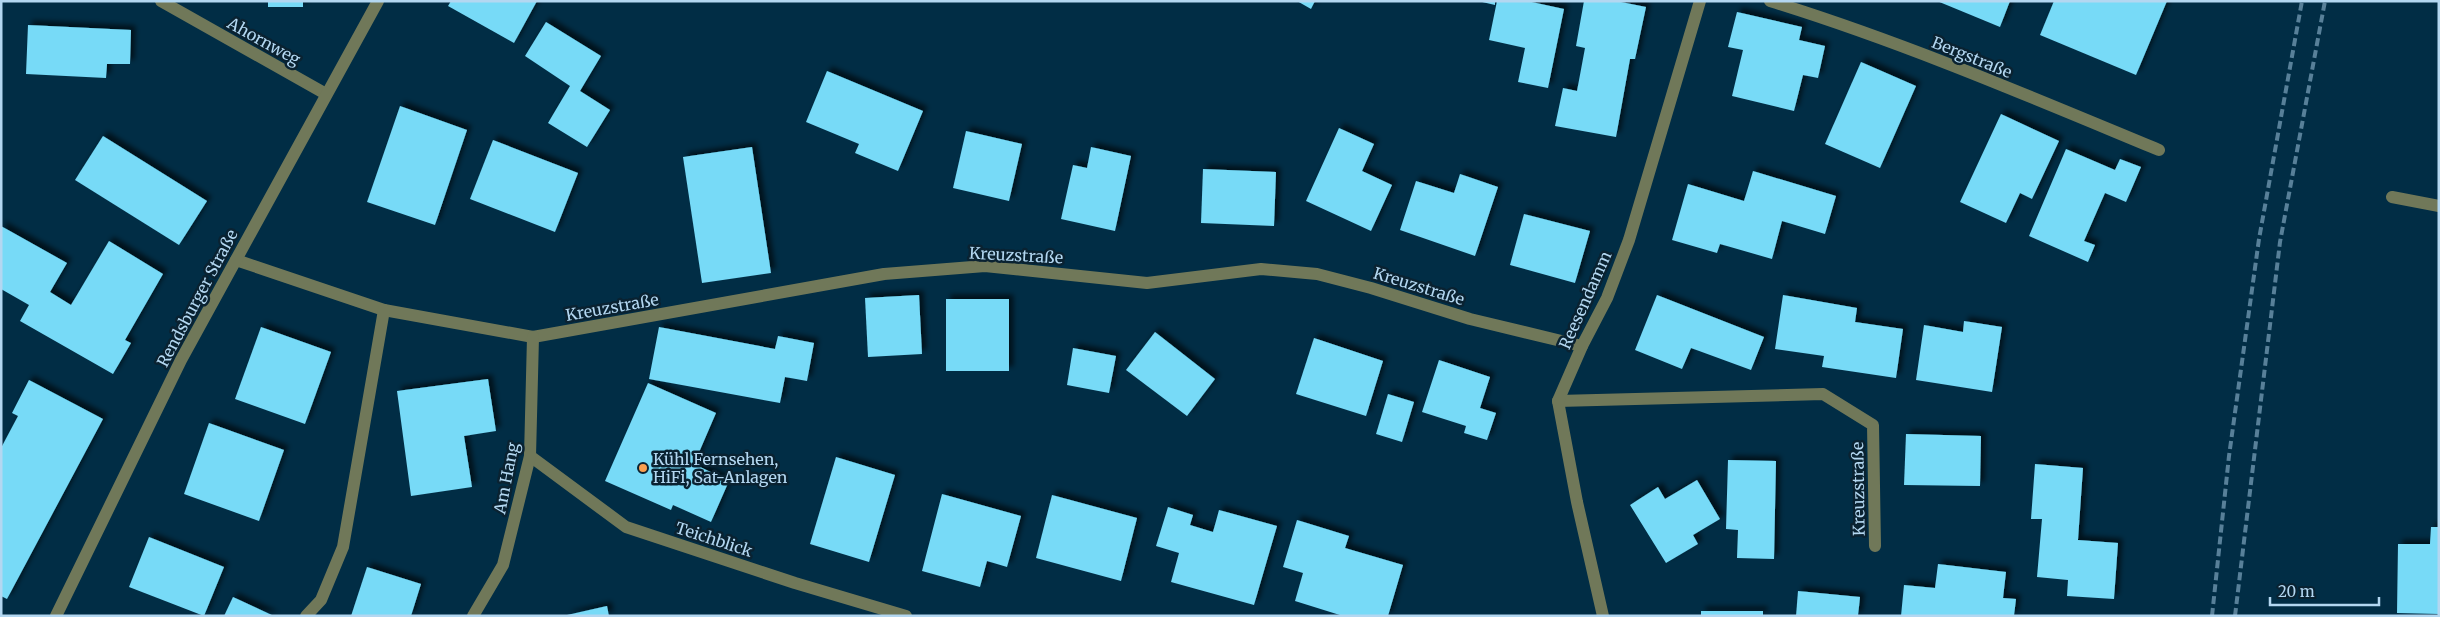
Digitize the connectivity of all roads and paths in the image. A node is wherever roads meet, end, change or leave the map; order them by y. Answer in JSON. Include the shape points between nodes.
{"nodes":[{"id":1,"x":160,"y":1,"type":"edge"},
{"id":2,"x":378,"y":1,"type":"edge"},
{"id":3,"x":1700,"y":1,"type":"edge"},
{"id":4,"x":1770,"y":1,"type":"edge"},
{"id":5,"x":326,"y":94,"type":"junction"},
{"id":6,"x":2159,"y":150,"type":"dead end"},
{"id":7,"x":2392,"y":197,"type":"dead end"},
{"id":8,"x":2439,"y":206,"type":"edge"},
{"id":9,"x":236,"y":260,"type":"junction"},
{"id":10,"x":384,"y":310,"type":"junction"},
{"id":11,"x":533,"y":337,"type":"junction"},
{"id":12,"x":1582,"y":346,"type":"junction"},
{"id":13,"x":1558,"y":401,"type":"junction"},
{"id":14,"x":530,"y":456,"type":"junction"},
{"id":15,"x":1875,"y":546,"type":"dead end"},
{"id":16,"x":56,"y":616,"type":"edge"},
{"id":17,"x":306,"y":616,"type":"edge"},
{"id":18,"x":473,"y":616,"type":"edge"},
{"id":19,"x":906,"y":616,"type":"edge"},
{"id":20,"x":1603,"y":616,"type":"edge"}],
"edges":[{"from":1,"to":5,"type":"street","name":"Ahornweg"},
{"from":2,"to":5,"type":"street","name":"Rendsburger Straße"},
{"from":3,"to":12,"type":"street","name":"Reesendamm","via":[[1629,240],[1607,298]]},
{"from":4,"to":6,"type":"street","name":"Bergstraße","via":[[1958,67]]},
{"from":5,"to":9,"type":"street","name":"Rendsburger Straße"},
{"from":7,"to":8,"type":"street"},
{"from":9,"to":10,"type":"street","name":"Kreuzstraße"},
{"from":9,"to":16,"type":"street","name":"Rendsburger Straße","via":[[182,360]]},
{"from":10,"to":11,"type":"street","name":"Kreuzstraße"},
{"from":10,"to":17,"type":"street","via":[[343,547],[321,600]]},
{"from":11,"to":12,"type":"street","name":"Kreuzstraße","via":[[884,274],[985,266],[1147,283],[1261,269],[1317,274],[1470,319]]},
{"from":11,"to":14,"type":"street","name":"Am Hang"},
{"from":12,"to":13,"type":"street","name":"Reesendamm"},
{"from":13,"to":15,"type":"street","name":"Kreuzstraße","via":[[1823,394],[1873,425]]},
{"from":13,"to":20,"type":"street"},
{"from":14,"to":18,"type":"street","name":"Am Hang","via":[[503,565]]},
{"from":14,"to":19,"type":"street","name":"Teichblick","via":[[626,527]]}]}
